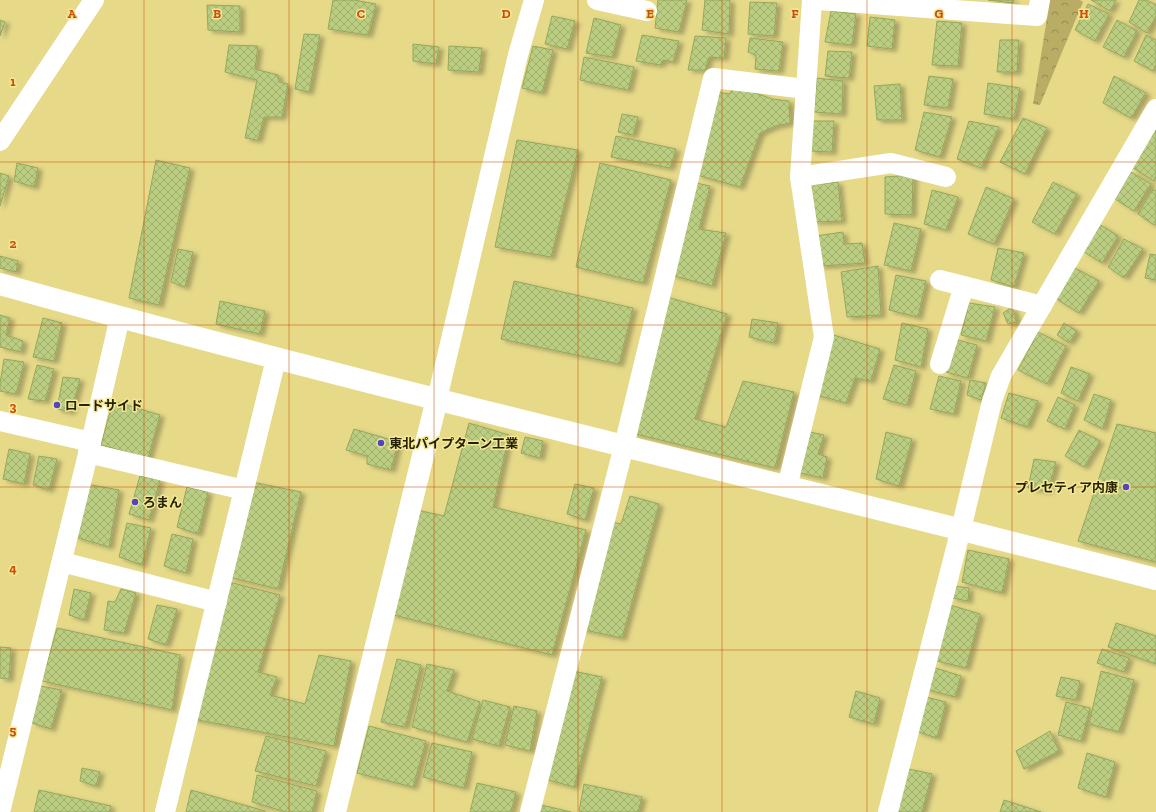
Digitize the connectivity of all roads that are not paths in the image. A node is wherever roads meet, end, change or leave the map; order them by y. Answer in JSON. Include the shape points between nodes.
{"nodes":[{"id":1,"x":94,"y":0,"type":"edge"},
{"id":2,"x":534,"y":0,"type":"edge"},
{"id":3,"x":597,"y":0,"type":"edge"},
{"id":4,"x":812,"y":0,"type":"edge"},
{"id":5,"x":818,"y":0,"type":"edge"},
{"id":6,"x":1040,"y":0,"type":"edge"},
{"id":7,"x":647,"y":11,"type":"dead end"},
{"id":8,"x":806,"y":89,"type":"junction"},
{"id":9,"x":1156,"y":109,"type":"edge"},
{"id":10,"x":0,"y":141,"type":"edge"},
{"id":11,"x":800,"y":177,"type":"junction"},
{"id":12,"x":946,"y":177,"type":"dead end"},
{"id":13,"x":940,"y":280,"type":"dead end"},
{"id":14,"x":0,"y":284,"type":"edge"},
{"id":15,"x":964,"y":286,"type":"junction"},
{"id":16,"x":1042,"y":306,"type":"junction"},
{"id":17,"x":120,"y":317,"type":"junction"},
{"id":18,"x":276,"y":359,"type":"junction"},
{"id":19,"x":940,"y":364,"type":"dead end"},
{"id":20,"x":437,"y":399,"type":"junction"},
{"id":21,"x":0,"y":421,"type":"edge"},
{"id":22,"x":624,"y":446,"type":"junction"},
{"id":23,"x":90,"y":447,"type":"junction"},
{"id":24,"x":787,"y":487,"type":"junction"},
{"id":25,"x":244,"y":490,"type":"junction"},
{"id":26,"x":961,"y":529,"type":"junction"},
{"id":27,"x":62,"y":562,"type":"junction"},
{"id":28,"x":1156,"y":579,"type":"edge"},
{"id":29,"x":216,"y":602,"type":"junction"},
{"id":30,"x":8,"y":746,"type":"edge"},
{"id":31,"x":0,"y":812,"type":"edge"},
{"id":32,"x":165,"y":812,"type":"edge"},
{"id":33,"x":335,"y":812,"type":"edge"},
{"id":34,"x":530,"y":812,"type":"edge"},
{"id":35,"x":888,"y":812,"type":"edge"}],
"edges":[{"from":1,"to":10,"type":"street"},
{"from":2,"to":20,"type":"street","via":[[518,55]]},
{"from":3,"to":7,"type":"street"},
{"from":4,"to":8,"type":"street"},
{"from":5,"to":6,"type":"street","via":[[1037,16]]},
{"from":8,"to":11,"type":"street"},
{"from":8,"to":22,"type":"street","via":[[713,78]]},
{"from":9,"to":16,"type":"street"},
{"from":11,"to":12,"type":"street","via":[[891,163]]},
{"from":11,"to":24,"type":"street","via":[[824,337]]},
{"from":13,"to":15,"type":"street"},
{"from":14,"to":17,"type":"street"},
{"from":15,"to":16,"type":"street"},
{"from":15,"to":19,"type":"street"},
{"from":16,"to":26,"type":"street","via":[[1001,376],[992,401]]},
{"from":17,"to":18,"type":"street"},
{"from":17,"to":23,"type":"street"},
{"from":18,"to":20,"type":"street"},
{"from":18,"to":25,"type":"street"},
{"from":20,"to":22,"type":"street"},
{"from":20,"to":33,"type":"street"},
{"from":21,"to":23,"type":"street"},
{"from":22,"to":24,"type":"street"},
{"from":22,"to":34,"type":"street"},
{"from":23,"to":25,"type":"street"},
{"from":23,"to":27,"type":"street"},
{"from":24,"to":26,"type":"street"},
{"from":25,"to":29,"type":"street"},
{"from":26,"to":28,"type":"street"},
{"from":26,"to":35,"type":"street"},
{"from":27,"to":29,"type":"street"},
{"from":27,"to":30,"type":"street"},
{"from":29,"to":32,"type":"street"},
{"from":30,"to":31,"type":"street"}]}
